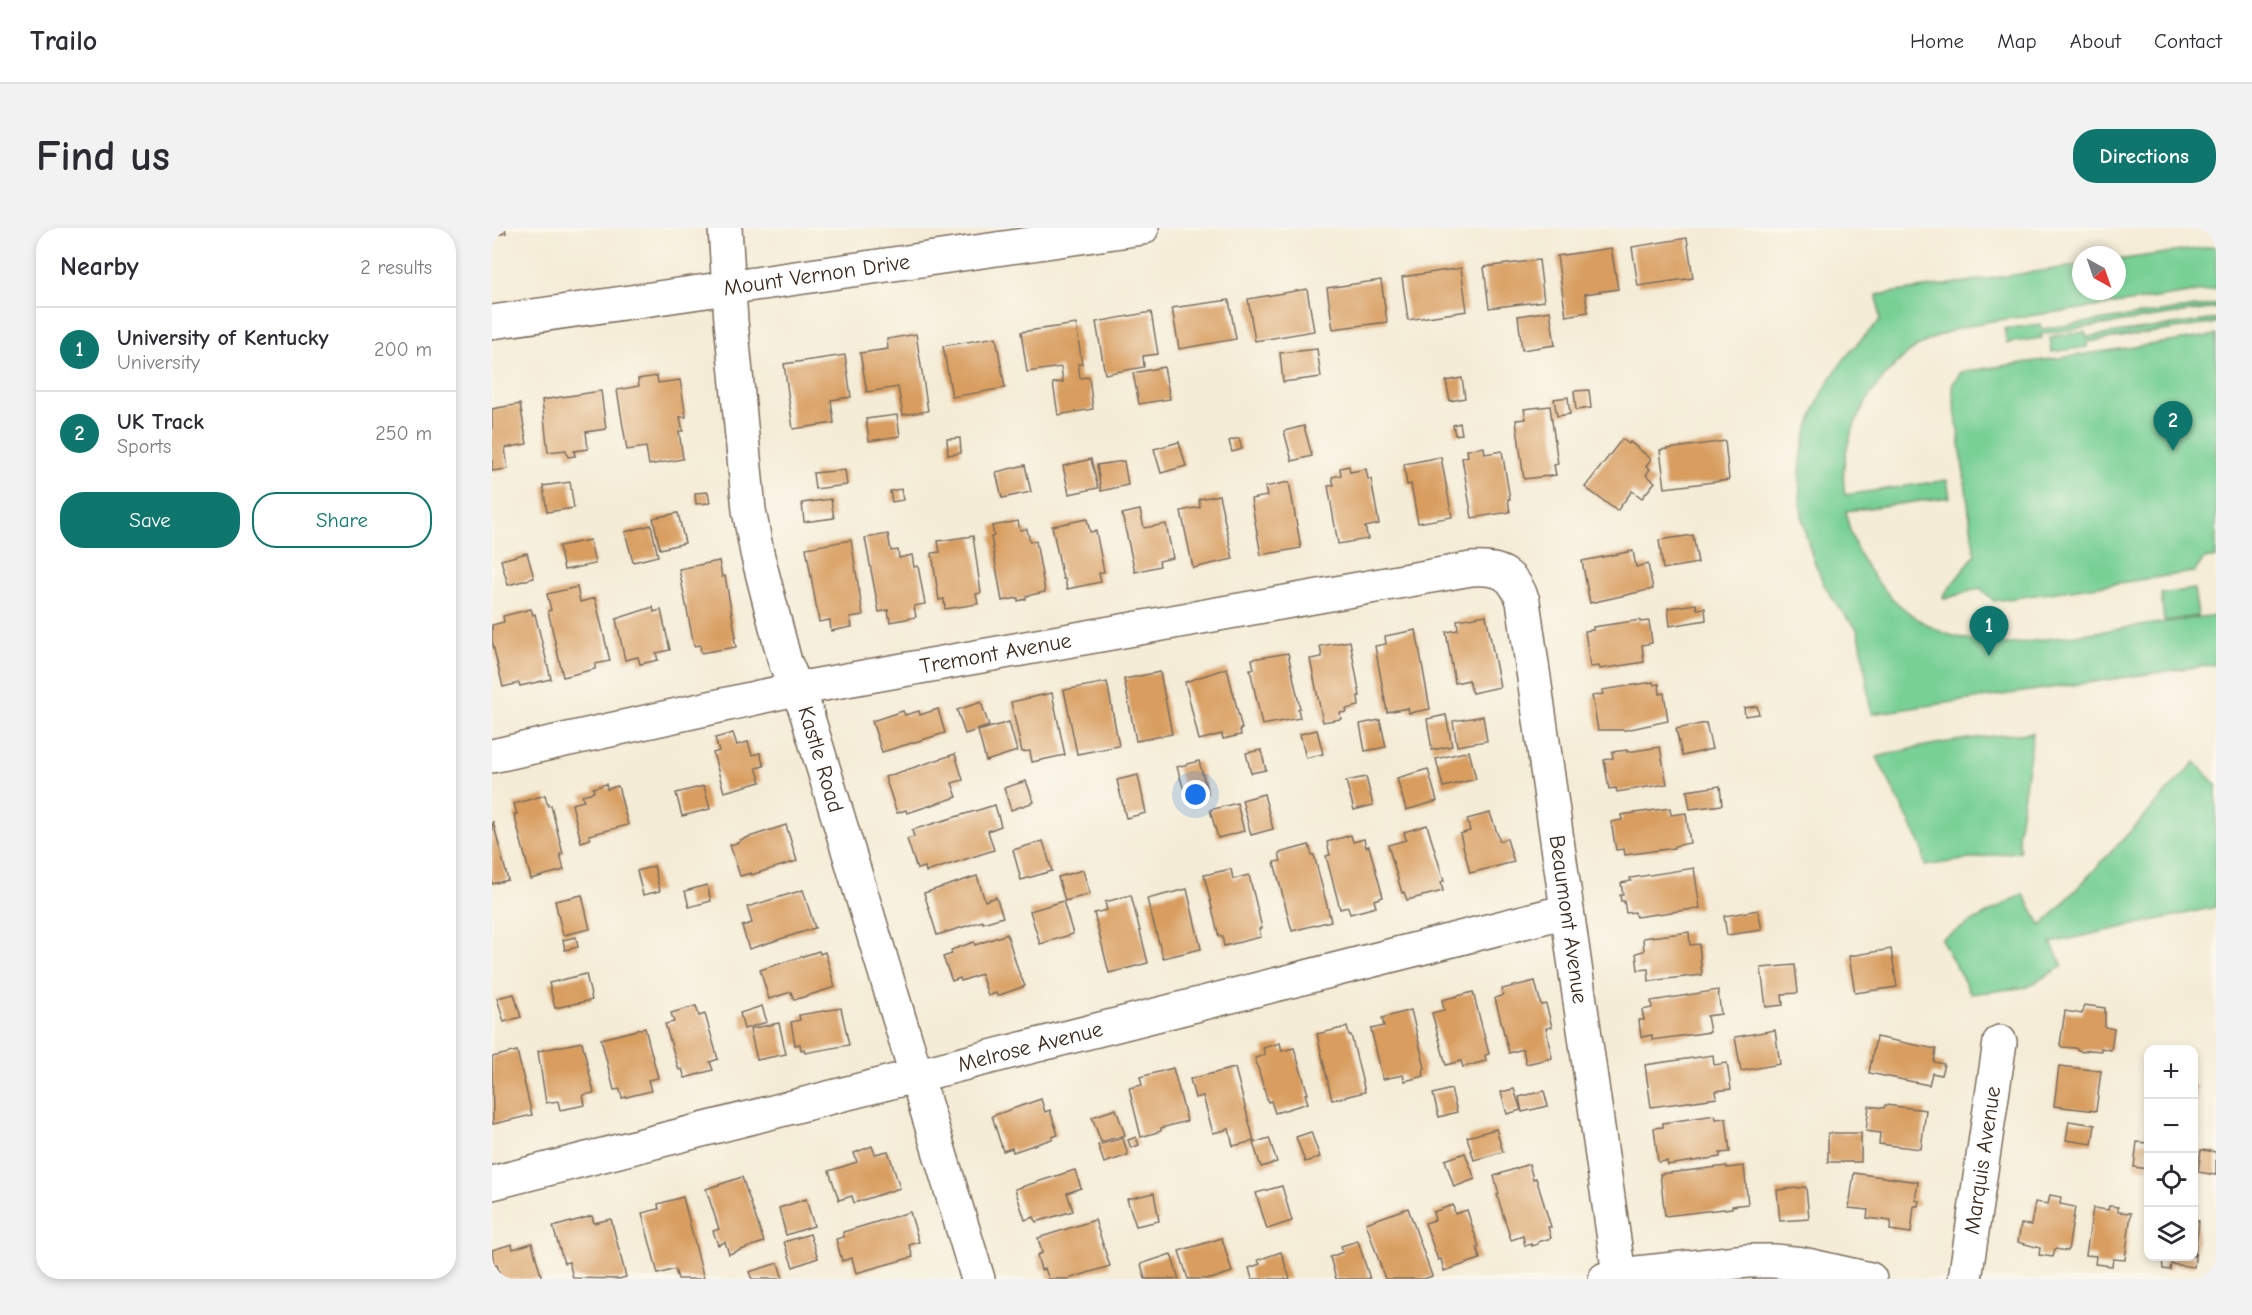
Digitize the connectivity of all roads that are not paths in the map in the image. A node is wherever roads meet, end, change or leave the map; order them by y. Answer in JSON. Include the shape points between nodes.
{"nodes":[{"id":1,"x":725,"y":228,"type":"edge"},
{"id":2,"x":1142,"y":228,"type":"edge"},
{"id":3,"x":730,"y":289,"type":"junction"},
{"id":4,"x":492,"y":322,"type":"edge"},
{"id":5,"x":1503,"y":572,"type":"joint"},
{"id":6,"x":796,"y":689,"type":"junction"},
{"id":7,"x":492,"y":756,"type":"edge"},
{"id":8,"x":1567,"y":911,"type":"junction"},
{"id":9,"x":2000,"y":1042,"type":"dead end"},
{"id":10,"x":917,"y":1076,"type":"junction"},
{"id":11,"x":492,"y":1183,"type":"edge"},
{"id":12,"x":1612,"y":1277,"type":"edge"},
{"id":13,"x":978,"y":1279,"type":"edge"},
{"id":14,"x":1870,"y":1279,"type":"edge"},
{"id":15,"x":1965,"y":1279,"type":"edge"}],
"edges":[{"from":1,"to":3,"type":"street","name":"Kastle Road"},
{"from":2,"to":3,"type":"street","name":"Mount Vernon Drive"},
{"from":3,"to":4,"type":"street","name":"Mount Vernon Drive"},
{"from":3,"to":6,"type":"street","name":"Kastle Road","via":[[749,510],[785,662]]},
{"from":5,"to":6,"type":"street","name":"Tremont Avenue","via":[[1471,569]]},
{"from":5,"to":8,"type":"street","name":"Beaumont Avenue","via":[[1523,601]]},
{"from":6,"to":7,"type":"street","name":"Tremont Avenue"},
{"from":6,"to":10,"type":"street","name":"Kastle Road"},
{"from":8,"to":10,"type":"street","name":"Melrose Avenue"},
{"from":8,"to":12,"type":"street","name":"Beaumont Avenue"},
{"from":9,"to":15,"type":"street","name":"Marquis Avenue"},
{"from":10,"to":11,"type":"street","name":"Melrose Avenue"},
{"from":10,"to":13,"type":"street","name":"Kastle Road"},
{"from":12,"to":14,"type":"street","via":[[1748,1260],[1803,1264]]}]}
